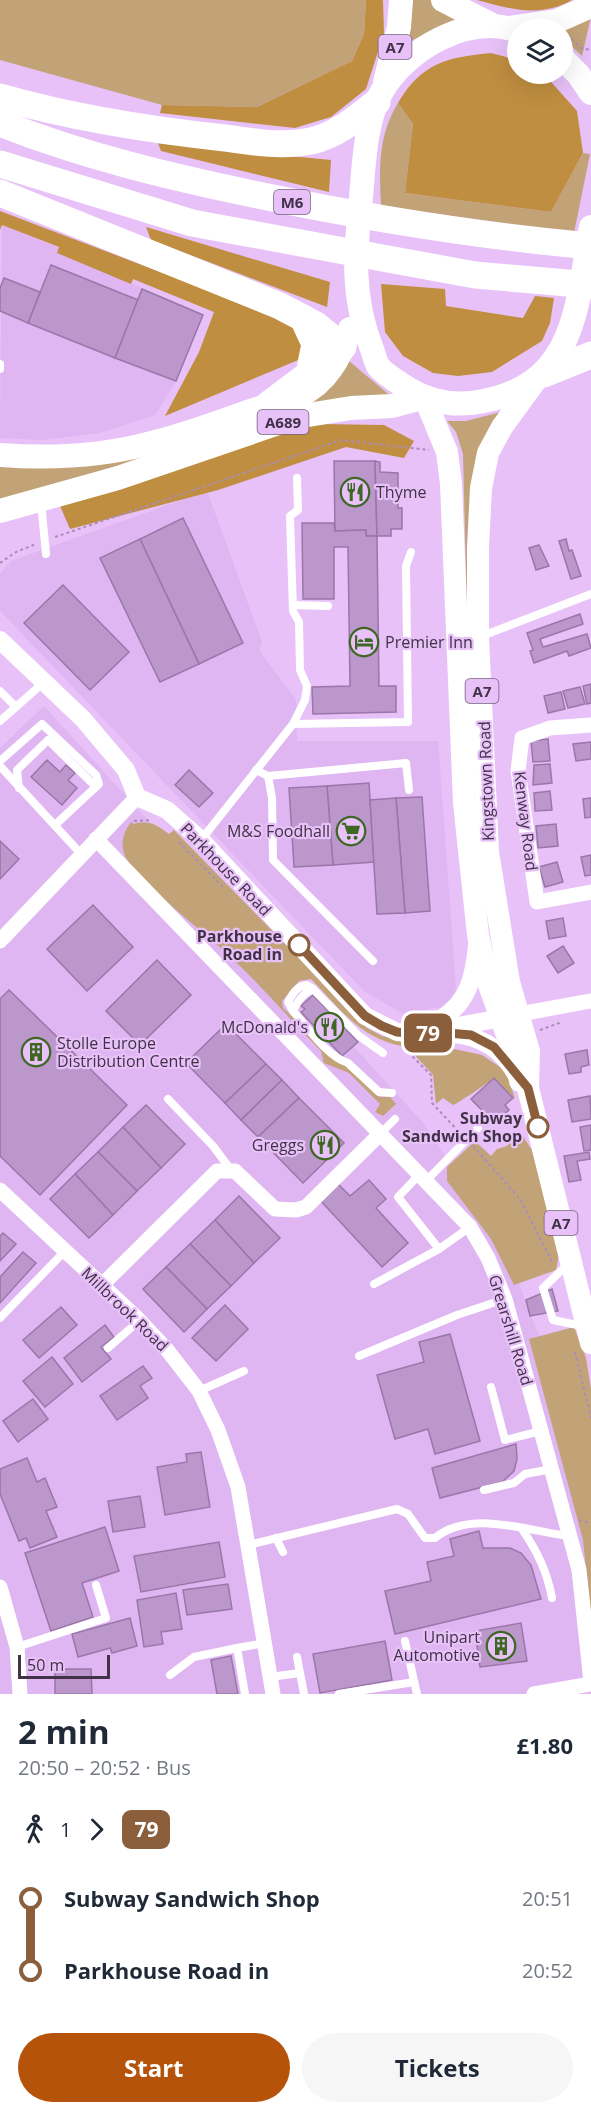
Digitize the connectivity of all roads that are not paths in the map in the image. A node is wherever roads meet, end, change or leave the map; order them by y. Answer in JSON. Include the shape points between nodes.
{"nodes":[{"id":1,"x":401,"y":0,"type":"edge"},
{"id":2,"x":443,"y":0,"type":"edge"},
{"id":3,"x":591,"y":6,"type":"edge"},
{"id":4,"x":564,"y":18,"type":"edge"},
{"id":5,"x":507,"y":28,"type":"edge"},
{"id":6,"x":573,"y":69,"type":"edge"},
{"id":7,"x":591,"y":93,"type":"edge"},
{"id":8,"x":0,"y":97,"type":"edge"},
{"id":9,"x":380,"y":97,"type":"junction"},
{"id":10,"x":0,"y":123,"type":"edge"},
{"id":11,"x":0,"y":164,"type":"edge"},
{"id":12,"x":0,"y":193,"type":"edge"},
{"id":13,"x":591,"y":227,"type":"edge"},
{"id":14,"x":591,"y":246,"type":"edge"},
{"id":15,"x":583,"y":294,"type":"edge"},
{"id":16,"x":357,"y":307,"type":"junction"},
{"id":17,"x":303,"y":318,"type":"junction"},
{"id":18,"x":344,"y":347,"type":"junction"},
{"id":19,"x":591,"y":355,"type":"edge"},
{"id":20,"x":0,"y":364,"type":"edge"},
{"id":21,"x":378,"y":367,"type":"junction"},
{"id":22,"x":0,"y":369,"type":"edge"},
{"id":23,"x":541,"y":376,"type":"junction"},
{"id":24,"x":424,"y":398,"type":"junction"},
{"id":25,"x":269,"y":404,"type":"junction"},
{"id":26,"x":0,"y":455,"type":"edge"},
{"id":27,"x":297,"y":478,"type":"dead end"},
{"id":28,"x":40,"y":499,"type":"junction"},
{"id":29,"x":0,"y":511,"type":"edge"},
{"id":30,"x":411,"y":552,"type":"dead end"},
{"id":31,"x":46,"y":554,"type":"dead end"},
{"id":32,"x":591,"y":594,"type":"edge"},
{"id":33,"x":292,"y":605,"type":"junction"},
{"id":34,"x":328,"y":606,"type":"dead end"},
{"id":35,"x":478,"y":637,"type":"junction"},
{"id":36,"x":0,"y":640,"type":"edge"},
{"id":37,"x":456,"y":647,"type":"junction"},
{"id":38,"x":43,"y":683,"type":"junction"},
{"id":39,"x":0,"y":691,"type":"edge"},
{"id":40,"x":16,"y":707,"type":"junction"},
{"id":41,"x":0,"y":721,"type":"edge"},
{"id":42,"x":292,"y":724,"type":"junction"},
{"id":43,"x":591,"y":725,"type":"edge"},
{"id":44,"x":0,"y":761,"type":"edge"},
{"id":45,"x":0,"y":766,"type":"edge"},
{"id":46,"x":256,"y":770,"type":"junction"},
{"id":47,"x":268,"y":776,"type":"junction"},
{"id":48,"x":96,"y":787,"type":"junction"},
{"id":49,"x":19,"y":788,"type":"junction"},
{"id":50,"x":409,"y":790,"type":"dead end"},
{"id":51,"x":137,"y":797,"type":"junction"},
{"id":52,"x":55,"y":825,"type":"junction"},
{"id":53,"x":96,"y":839,"type":"junction"},
{"id":54,"x":201,"y":840,"type":"junction"},
{"id":55,"x":82,"y":855,"type":"junction"},
{"id":56,"x":591,"y":892,"type":"edge"},
{"id":57,"x":478,"y":935,"type":"junction"},
{"id":58,"x":0,"y":941,"type":"edge"},
{"id":59,"x":373,"y":961,"type":"dead end"},
{"id":60,"x":591,"y":1001,"type":"edge"},
{"id":61,"x":511,"y":1016,"type":"junction"},
{"id":62,"x":397,"y":1032,"type":"junction"},
{"id":63,"x":436,"y":1032,"type":"junction"},
{"id":64,"x":383,"y":1053,"type":"dead end"},
{"id":65,"x":523,"y":1083,"type":"junction"},
{"id":66,"x":392,"y":1093,"type":"dead end"},
{"id":67,"x":168,"y":1099,"type":"dead end"},
{"id":68,"x":395,"y":1119,"type":"dead end"},
{"id":69,"x":478,"y":1128,"type":"dead end"},
{"id":70,"x":380,"y":1134,"type":"junction"},
{"id":71,"x":231,"y":1170,"type":"junction"},
{"id":72,"x":423,"y":1177,"type":"junction"},
{"id":73,"x":0,"y":1190,"type":"edge"},
{"id":74,"x":470,"y":1227,"type":"junction"},
{"id":75,"x":439,"y":1249,"type":"junction"},
{"id":76,"x":65,"y":1251,"type":"junction"},
{"id":77,"x":563,"y":1269,"type":"junction"},
{"id":78,"x":374,"y":1284,"type":"dead end"},
{"id":79,"x":102,"y":1285,"type":"junction"},
{"id":80,"x":505,"y":1299,"type":"junction"},
{"id":81,"x":0,"y":1318,"type":"edge"},
{"id":82,"x":140,"y":1320,"type":"junction"},
{"id":83,"x":582,"y":1331,"type":"edge"},
{"id":84,"x":108,"y":1348,"type":"dead end"},
{"id":85,"x":359,"y":1356,"type":"dead end"},
{"id":86,"x":244,"y":1371,"type":"dead end"},
{"id":87,"x":491,"y":1388,"type":"dead end"},
{"id":88,"x":199,"y":1391,"type":"junction"},
{"id":89,"x":541,"y":1431,"type":"junction"},
{"id":90,"x":552,"y":1469,"type":"junction"},
{"id":91,"x":484,"y":1490,"type":"dead end"},
{"id":92,"x":522,"y":1529,"type":"junction"},
{"id":93,"x":570,"y":1536,"type":"junction"},
{"id":94,"x":276,"y":1538,"type":"junction"},
{"id":95,"x":248,"y":1545,"type":"junction"},
{"id":96,"x":283,"y":1552,"type":"dead end"},
{"id":97,"x":96,"y":1585,"type":"dead end"},
{"id":98,"x":0,"y":1587,"type":"edge"},
{"id":99,"x":552,"y":1598,"type":"dead end"},
{"id":100,"x":405,"y":1641,"type":"dead end"},
{"id":101,"x":265,"y":1643,"type":"junction"},
{"id":102,"x":17,"y":1647,"type":"junction"},
{"id":103,"x":237,"y":1648,"type":"junction"},
{"id":104,"x":297,"y":1658,"type":"dead end"},
{"id":105,"x":300,"y":1673,"type":"junction"},
{"id":106,"x":170,"y":1675,"type":"dead end"},
{"id":107,"x":270,"y":1677,"type":"junction"},
{"id":108,"x":414,"y":1682,"type":"junction"},
{"id":109,"x":591,"y":1683,"type":"edge"},
{"id":110,"x":554,"y":1690,"type":"junction"},
{"id":111,"x":591,"y":1691,"type":"edge"},
{"id":112,"x":20,"y":1694,"type":"edge"},
{"id":113,"x":246,"y":1694,"type":"edge"},
{"id":114,"x":273,"y":1694,"type":"edge"},
{"id":115,"x":304,"y":1694,"type":"edge"},
{"id":116,"x":339,"y":1694,"type":"edge"},
{"id":117,"x":417,"y":1694,"type":"edge"},
{"id":118,"x":534,"y":1694,"type":"edge"}],
"edges":[{"from":1,"to":9,"type":"highway","number":"A7","via":[[397,40]]},
{"from":2,"to":5,"type":"highway"},
{"from":3,"to":4,"type":"highway"},
{"from":5,"to":9,"type":"highway","via":[[462,32],[431,44],[398,71]]},
{"from":6,"to":7,"type":"highway"},
{"from":8,"to":9,"type":"highway","via":[[129,125],[285,143],[324,136],[349,124]]},
{"from":9,"to":16,"type":"highway","via":[[368,140],[361,190]]},
{"from":10,"to":14,"type":"highway","number":"M6","via":[[168,176],[335,211]]},
{"from":11,"to":15,"type":"highway","number":"M6","via":[[192,223]]},
{"from":12,"to":17,"type":"highway"},
{"from":13,"to":15,"type":"highway"},
{"from":15,"to":23,"type":"highway","via":[[563,348]]},
{"from":16,"to":18,"type":"highway","number":"A689"},
{"from":16,"to":21,"type":"highway"},
{"from":17,"to":18,"type":"highway"},
{"from":17,"to":25,"type":"highway","via":[[315,344],[309,374]]},
{"from":18,"to":21,"type":"highway","via":[[359,360]]},
{"from":18,"to":25,"type":"highway","number":"A689","via":[[328,373],[310,391]]},
{"from":19,"to":23,"type":"highway"},
{"from":20,"to":22,"type":"lane"},
{"from":21,"to":24,"type":"highway"},
{"from":23,"to":24,"type":"highway","via":[[487,401],[453,404]]},
{"from":23,"to":35,"type":"main road","name":"Kingstown Road","number":"A7","via":[[502,426],[488,453],[481,488]]},
{"from":24,"to":28,"type":"highway","number":"A689","via":[[392,406],[296,417],[118,478]]},
{"from":24,"to":37,"type":"main road","name":"Kingstown Road","number":"A7","via":[[447,452]]},
{"from":25,"to":26,"type":"highway","number":"A689","via":[[128,448],[64,457]]},
{"from":27,"to":33,"type":"lane","via":[[298,510],[290,516]]},
{"from":28,"to":29,"type":"highway","number":"A689"},
{"from":28,"to":31,"type":"lane"},
{"from":30,"to":42,"type":"lane","via":[[406,566],[408,722]]},
{"from":32,"to":35,"type":"lane"},
{"from":33,"to":34,"type":"lane"},
{"from":33,"to":42,"type":"lane","via":[[299,622],[300,670],[307,686],[305,700]]},
{"from":35,"to":37,"type":"lane"},
{"from":35,"to":61,"type":"main road","name":"Kingstown Road","number":"A7","via":[[488,852]]},
{"from":36,"to":38,"type":"street"},
{"from":37,"to":57,"type":"main road","name":"Kingstown Road","number":"A7","via":[[464,802]]},
{"from":38,"to":40,"type":"lane"},
{"from":38,"to":51,"type":"street","via":[[83,719],[126,770]]},
{"from":39,"to":40,"type":"lane"},
{"from":40,"to":41,"type":"lane"},
{"from":42,"to":46,"type":"lane"},
{"from":43,"to":56,"type":"street","name":"Kenway Road","via":[[550,728],[522,738],[518,771],[537,902]]},
{"from":44,"to":48,"type":"lane","via":[[42,724],[96,775]]},
{"from":45,"to":49,"type":"lane"},
{"from":46,"to":47,"type":"lane"},
{"from":46,"to":54,"type":"lane"},
{"from":47,"to":50,"type":"lane","via":[[406,763]]},
{"from":47,"to":59,"type":"lane","via":[[273,860]]},
{"from":48,"to":49,"type":"lane","via":[[48,740],[17,770]]},
{"from":48,"to":52,"type":"lane"},
{"from":49,"to":52,"type":"lane"},
{"from":51,"to":53,"type":"street"},
{"from":51,"to":54,"type":"street","name":"Parkhouse Road","via":[[167,810]]},
{"from":52,"to":55,"type":"lane"},
{"from":53,"to":55,"type":"street"},
{"from":53,"to":70,"type":"street","name":"Grearshill Road"},
{"from":54,"to":62,"type":"street","name":"Parkhouse Road","via":[[365,1016]]},
{"from":55,"to":58,"type":"street"},
{"from":57,"to":61,"type":"main road","name":"Kingstown Road","number":"A7","via":[[489,985]]},
{"from":57,"to":62,"type":"street","via":[[471,982],[462,1001],[425,1028]]},
{"from":60,"to":61,"type":"street"},
{"from":61,"to":63,"type":"street","name":"Parkhouse Road"},
{"from":61,"to":65,"type":"main road","name":"Kingstown Road","number":"A7"},
{"from":62,"to":63,"type":"street","name":"Parkhouse Road"},
{"from":63,"to":65,"type":"street","via":[[471,1035],[494,1047]]},
{"from":64,"to":66,"type":"lane","via":[[359,1036],[313,989],[306,992],[293,1011],[379,1092]]},
{"from":65,"to":77,"type":"main road","name":"Kingstown Road","number":"A7"},
{"from":67,"to":71,"type":"lane"},
{"from":68,"to":70,"type":"lane"},
{"from":69,"to":72,"type":"lane"},
{"from":70,"to":71,"type":"street","via":[[306,1207],[296,1210],[275,1209]]},
{"from":70,"to":72,"type":"street","name":"Grearshill Road"},
{"from":71,"to":79,"type":"street","via":[[217,1171],[209,1177]]},
{"from":72,"to":74,"type":"street","name":"Grearshill Road"},
{"from":72,"to":75,"type":"lane","via":[[398,1197]]},
{"from":73,"to":76,"type":"street","name":"Millbrook Road"},
{"from":74,"to":75,"type":"lane"},
{"from":74,"to":80,"type":"street","name":"Grearshill Road"},
{"from":75,"to":78,"type":"lane"},
{"from":76,"to":79,"type":"street","name":"Millbrook Road"},
{"from":76,"to":81,"type":"lane"},
{"from":77,"to":83,"type":"main road","name":"Kingstown Road","number":"A7"},
{"from":77,"to":83,"type":"lane","via":[[543,1288],[553,1320]]},
{"from":79,"to":82,"type":"street","name":"Millbrook Road"},
{"from":80,"to":85,"type":"lane"},
{"from":80,"to":89,"type":"street","name":"Grearshill Road"},
{"from":82,"to":84,"type":"lane"},
{"from":82,"to":88,"type":"street","name":"Millbrook Road"},
{"from":86,"to":88,"type":"lane"},
{"from":87,"to":89,"type":"lane","via":[[505,1440]]},
{"from":88,"to":95,"type":"street","name":"Millbrook Road","via":[[238,1487]]},
{"from":89,"to":90,"type":"street","name":"Grearshill Road"},
{"from":90,"to":91,"type":"lane","via":[[525,1474],[514,1483]]},
{"from":90,"to":93,"type":"street","name":"Grearshill Road"},
{"from":92,"to":93,"type":"lane"},
{"from":92,"to":94,"type":"lane","via":[[476,1524],[425,1538],[408,1514],[398,1509]]},
{"from":92,"to":99,"type":"lane","via":[[548,1576]]},
{"from":93,"to":109,"type":"street","name":"Grearshill Road","via":[[579,1570]]},
{"from":94,"to":95,"type":"lane"},
{"from":94,"to":96,"type":"lane"},
{"from":95,"to":101,"type":"street","name":"Millbrook Road"},
{"from":97,"to":102,"type":"lane","via":[[106,1618]]},
{"from":98,"to":102,"type":"street"},
{"from":100,"to":108,"type":"lane"},
{"from":101,"to":103,"type":"lane"},
{"from":101,"to":107,"type":"street","name":"Millbrook Road"},
{"from":102,"to":112,"type":"street"},
{"from":103,"to":106,"type":"lane","via":[[194,1657]]},
{"from":103,"to":113,"type":"lane"},
{"from":104,"to":105,"type":"lane"},
{"from":105,"to":107,"type":"lane"},
{"from":105,"to":115,"type":"lane"},
{"from":107,"to":114,"type":"street","name":"Millbrook Road"},
{"from":108,"to":116,"type":"lane"},
{"from":108,"to":117,"type":"lane"},
{"from":109,"to":110,"type":"street"},
{"from":110,"to":111,"type":"street"},
{"from":110,"to":118,"type":"street"}]}
